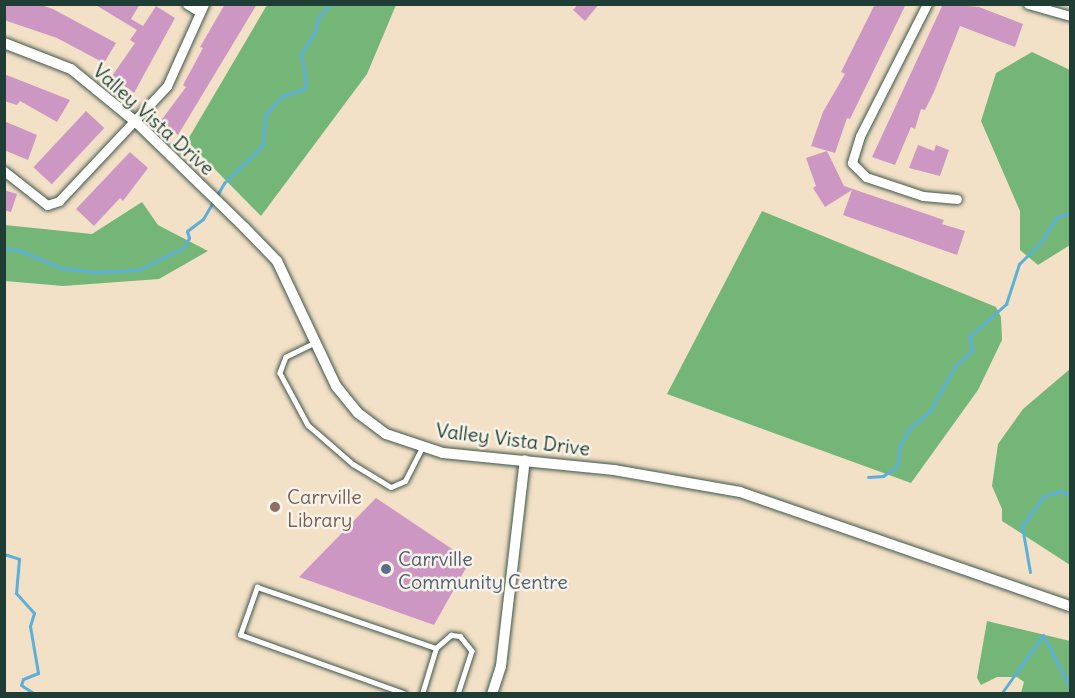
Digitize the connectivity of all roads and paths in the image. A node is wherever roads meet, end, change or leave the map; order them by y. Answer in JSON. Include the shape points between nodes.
{"nodes":[{"id":1,"x":187,"y":4,"type":"edge"},
{"id":2,"x":927,"y":4,"type":"edge"},
{"id":3,"x":1028,"y":4,"type":"edge"},
{"id":4,"x":202,"y":8,"type":"edge"},
{"id":5,"x":1071,"y":16,"type":"edge"},
{"id":6,"x":4,"y":43,"type":"edge"},
{"id":7,"x":136,"y":122,"type":"junction"},
{"id":8,"x":4,"y":171,"type":"edge"},
{"id":9,"x":957,"y":199,"type":"dead end"},
{"id":10,"x":315,"y":343,"type":"junction"},
{"id":11,"x":423,"y":446,"type":"junction"},
{"id":12,"x":525,"y":460,"type":"junction"},
{"id":13,"x":1071,"y":606,"type":"edge"},
{"id":14,"x":436,"y":648,"type":"junction"},
{"id":15,"x":405,"y":693,"type":"edge"},
{"id":16,"x":422,"y":693,"type":"edge"},
{"id":17,"x":458,"y":693,"type":"edge"},
{"id":18,"x":492,"y":693,"type":"edge"}],
"edges":[{"from":1,"to":4,"type":"street"},
{"from":2,"to":9,"type":"street","via":[[860,136],[852,162],[866,177],[923,196]]},
{"from":3,"to":5,"type":"street"},
{"from":4,"to":7,"type":"street","via":[[167,86]]},
{"from":6,"to":7,"type":"street","name":"Valley Vista Drive","via":[[71,69]]},
{"from":7,"to":8,"type":"street","via":[[59,201],[47,205]]},
{"from":7,"to":10,"type":"street","name":"Valley Vista Drive","via":[[277,261]]},
{"from":10,"to":11,"type":"street","name":"Valley Vista Drive","via":[[336,386],[358,413],[386,434]]},
{"from":10,"to":11,"type":"lane","via":[[286,357],[280,373],[308,425],[353,464],[391,487],[405,481]]},
{"from":11,"to":12,"type":"street","name":"Valley Vista Drive","via":[[443,453]]},
{"from":12,"to":13,"type":"street","name":"Valley Vista Drive","via":[[614,470],[740,492]]},
{"from":12,"to":18,"type":"street","via":[[501,666]]},
{"from":14,"to":15,"type":"lane","via":[[257,587],[240,635]]},
{"from":14,"to":16,"type":"lane"},
{"from":14,"to":17,"type":"lane","via":[[451,635],[460,636],[472,651]]}]}
